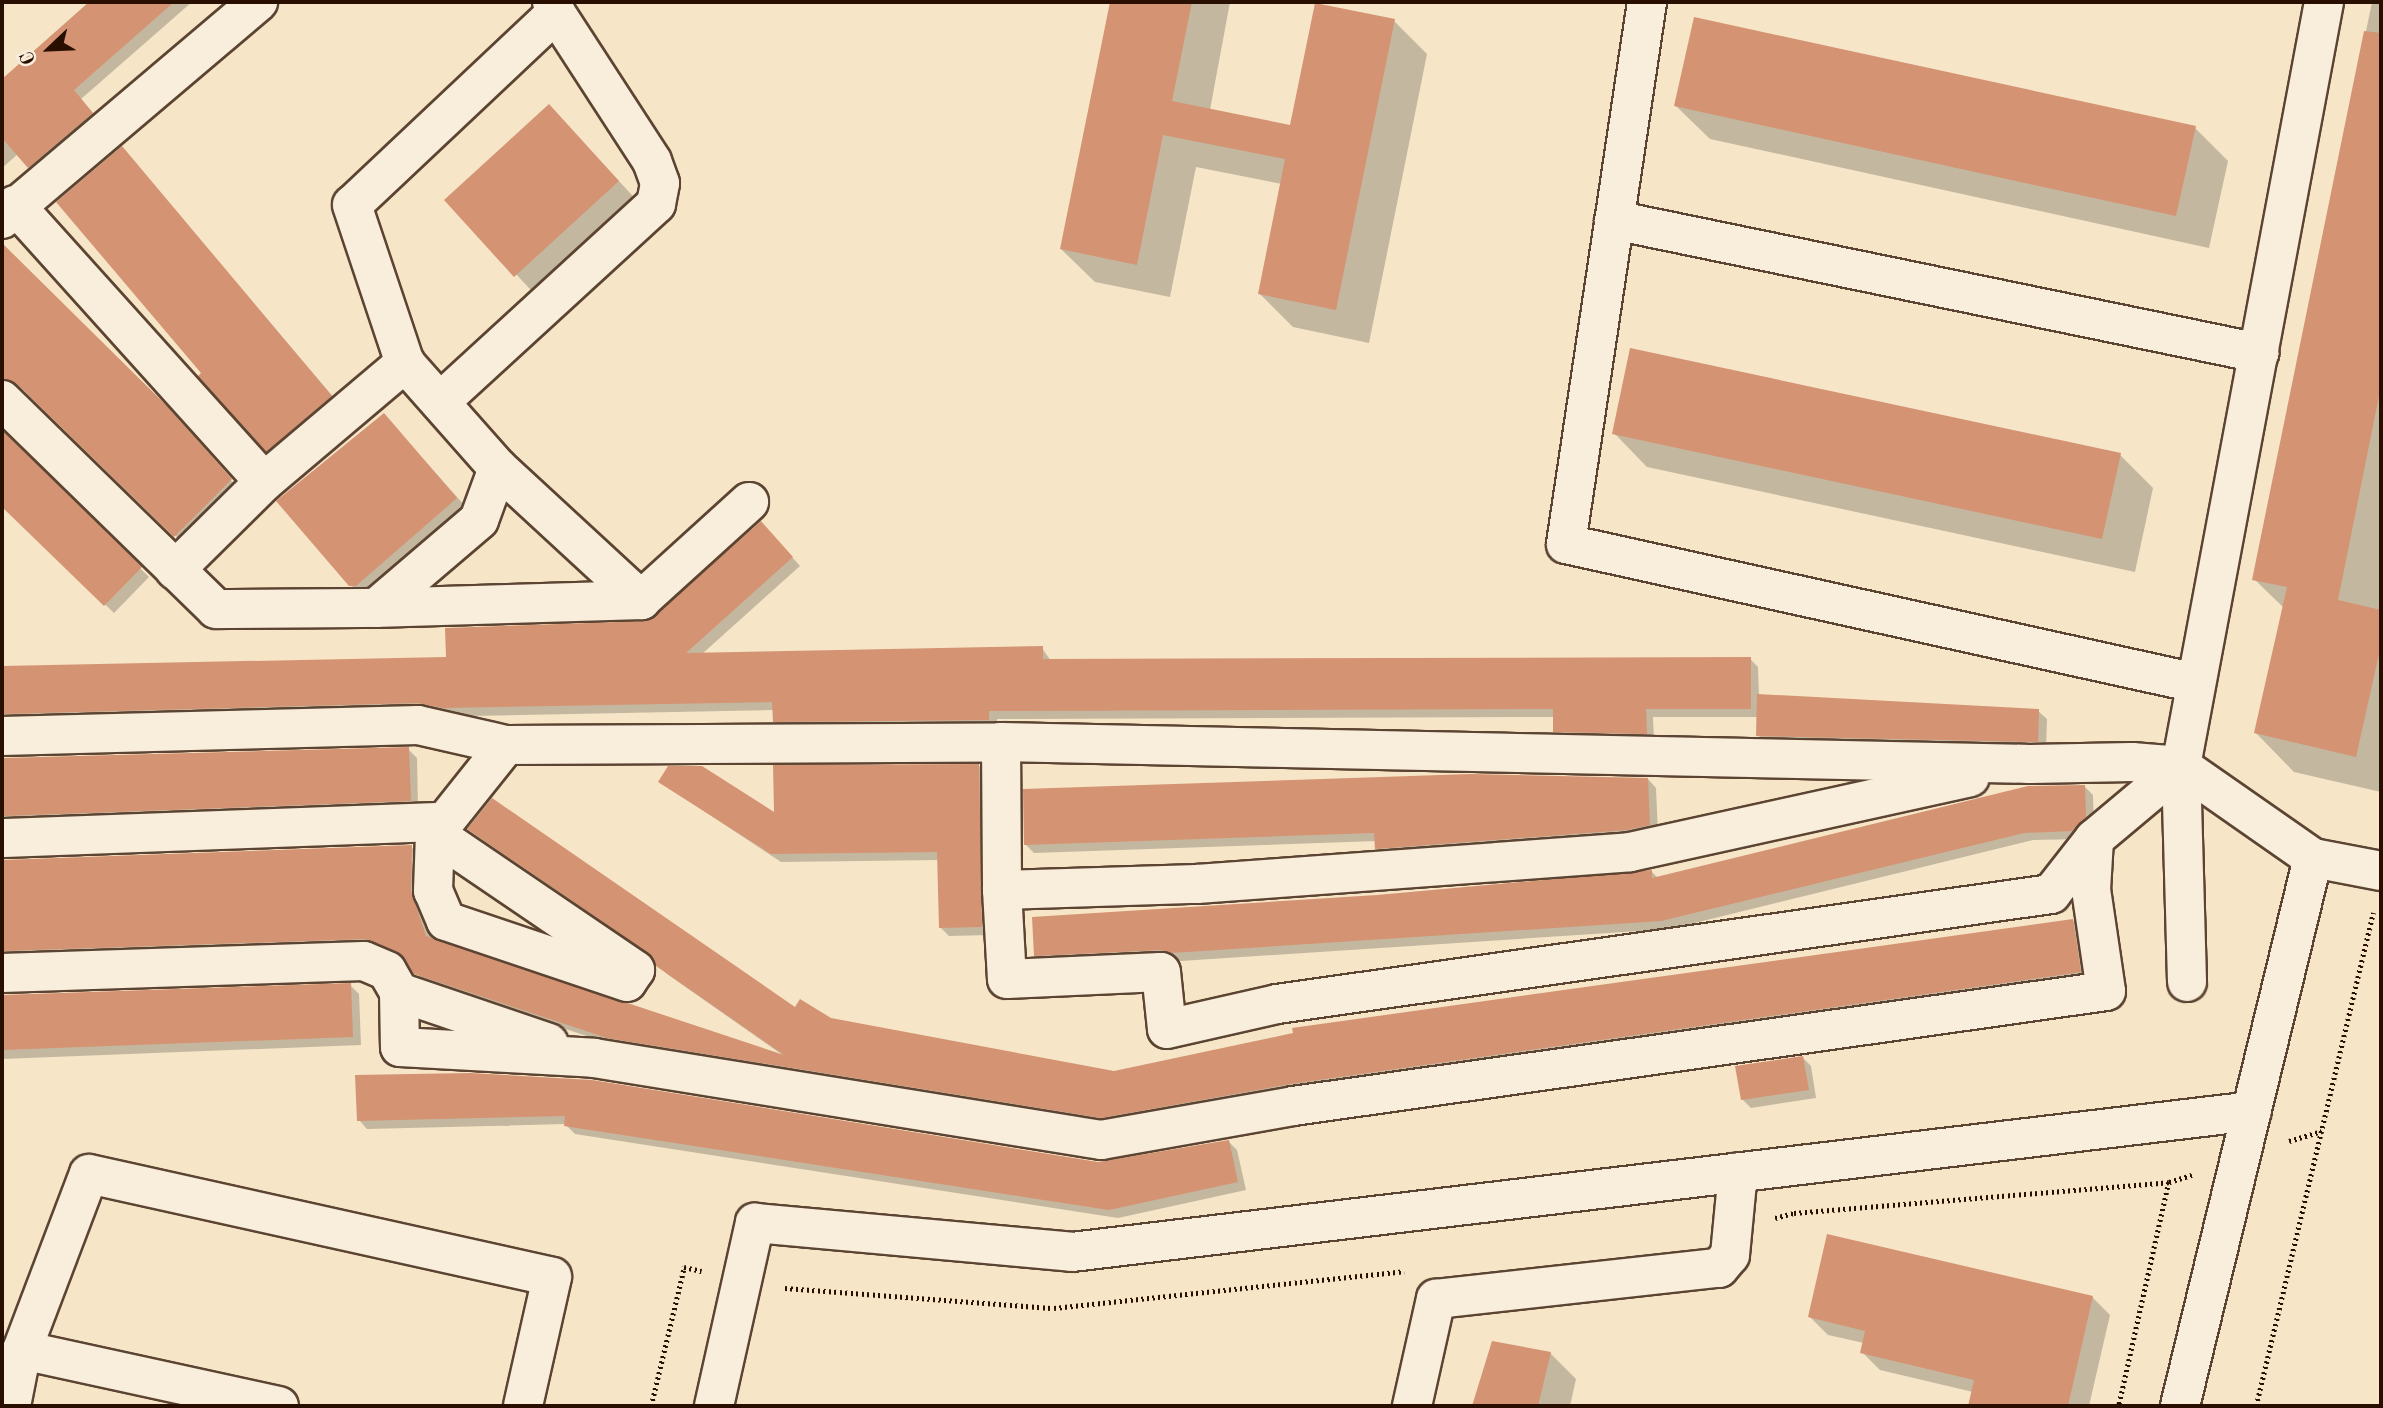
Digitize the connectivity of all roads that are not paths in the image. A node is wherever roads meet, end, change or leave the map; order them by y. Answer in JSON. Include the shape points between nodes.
{"nodes":[{"id":1,"x":258,"y":2,"type":"edge"},
{"id":2,"x":1647,"y":2,"type":"edge"},
{"id":3,"x":2324,"y":2,"type":"edge"},
{"id":4,"x":554,"y":7,"type":"edge"},
{"id":5,"x":8,"y":212,"type":"edge"},
{"id":6,"x":1615,"y":220,"type":"junction"},
{"id":7,"x":2259,"y":354,"type":"junction"},
{"id":8,"x":405,"y":363,"type":"junction"},
{"id":9,"x":2,"y":400,"type":"edge"},
{"id":10,"x":440,"y":402,"type":"junction"},
{"id":11,"x":498,"y":468,"type":"junction"},
{"id":12,"x":264,"y":482,"type":"junction"},
{"id":13,"x":749,"y":502,"type":"dead end"},
{"id":14,"x":175,"y":570,"type":"junction"},
{"id":15,"x":641,"y":600,"type":"junction"},
{"id":16,"x":376,"y":608,"type":"junction"},
{"id":17,"x":2196,"y":683,"type":"junction"},
{"id":18,"x":2,"y":736,"type":"edge"},
{"id":19,"x":1001,"y":742,"type":"junction"},
{"id":20,"x":506,"y":745,"type":"junction"},
{"id":21,"x":2030,"y":764,"type":"junction"},
{"id":22,"x":2181,"y":766,"type":"junction"},
{"id":23,"x":440,"y":828,"type":"junction"},
{"id":24,"x":2,"y":838,"type":"edge"},
{"id":25,"x":2094,"y":839,"type":"junction"},
{"id":26,"x":2313,"y":858,"type":"junction"},
{"id":27,"x":2378,"y":887,"type":"edge"},
{"id":28,"x":1002,"y":890,"type":"junction"},
{"id":29,"x":2,"y":973,"type":"edge"},
{"id":30,"x":2187,"y":982,"type":"dead end"},
{"id":31,"x":399,"y":992,"type":"junction"},
{"id":32,"x":594,"y":1058,"type":"junction"},
{"id":33,"x":2252,"y":1111,"type":"junction"},
{"id":34,"x":1738,"y":1172,"type":"junction"},
{"id":35,"x":22,"y":1350,"type":"junction"},
{"id":36,"x":11,"y":1406,"type":"edge"},
{"id":37,"x":279,"y":1406,"type":"edge"},
{"id":38,"x":523,"y":1406,"type":"edge"},
{"id":39,"x":714,"y":1406,"type":"edge"},
{"id":40,"x":1412,"y":1406,"type":"edge"},
{"id":41,"x":2180,"y":1406,"type":"edge"}],
"edges":[{"from":1,"to":5,"type":"lane"},
{"from":2,"to":6,"type":"lane"},
{"from":3,"to":7,"type":"lane"},
{"from":4,"to":8,"type":"lane","via":[[352,205]]},
{"from":4,"to":10,"type":"lane","via":[[652,161],[660,183],[656,204]]},
{"from":5,"to":12,"type":"lane"},
{"from":6,"to":7,"type":"lane"},
{"from":6,"to":17,"type":"lane","via":[[1566,544]]},
{"from":7,"to":17,"type":"lane"},
{"from":8,"to":10,"type":"lane"},
{"from":8,"to":12,"type":"lane"},
{"from":9,"to":14,"type":"lane"},
{"from":10,"to":11,"type":"lane"},
{"from":11,"to":15,"type":"lane"},
{"from":11,"to":16,"type":"lane","via":[[479,520]]},
{"from":12,"to":14,"type":"lane"},
{"from":13,"to":15,"type":"lane"},
{"from":14,"to":16,"type":"lane","via":[[216,609]]},
{"from":15,"to":16,"type":"lane"},
{"from":17,"to":22,"type":"lane"},
{"from":18,"to":20,"type":"lane","via":[[418,726]]},
{"from":19,"to":20,"type":"lane"},
{"from":19,"to":21,"type":"lane"},
{"from":19,"to":28,"type":"lane"},
{"from":20,"to":23,"type":"lane"},
{"from":21,"to":22,"type":"lane","via":[[2120,761]]},
{"from":21,"to":28,"type":"lane","via":[[1630,852],[1196,884]]},
{"from":22,"to":25,"type":"lane"},
{"from":22,"to":26,"type":"lane"},
{"from":22,"to":30,"type":"lane"},
{"from":23,"to":23,"type":"lane","via":[[433,891],[446,921],[627,982],[635,970]]},
{"from":23,"to":24,"type":"lane"},
{"from":25,"to":28,"type":"lane","via":[[2051,894],[1277,1003],[1167,1029],[1161,972],[1007,979]]},
{"from":25,"to":32,"type":"lane","via":[[2091,890],[2106,991],[1293,1106],[1101,1140]]},
{"from":26,"to":27,"type":"lane"},
{"from":26,"to":33,"type":"lane"},
{"from":29,"to":31,"type":"lane","via":[[364,961],[387,971]]},
{"from":31,"to":32,"type":"lane"},
{"from":31,"to":32,"type":"lane","via":[[400,1047]]},
{"from":33,"to":34,"type":"lane"},
{"from":33,"to":41,"type":"lane"},
{"from":34,"to":39,"type":"lane","via":[[1072,1252],[755,1223]]},
{"from":34,"to":40,"type":"lane","via":[[1730,1255],[1719,1268],[1436,1299]]},
{"from":35,"to":36,"type":"lane"},
{"from":35,"to":37,"type":"lane"},
{"from":35,"to":38,"type":"lane","via":[[89,1174],[552,1277]]}]}
